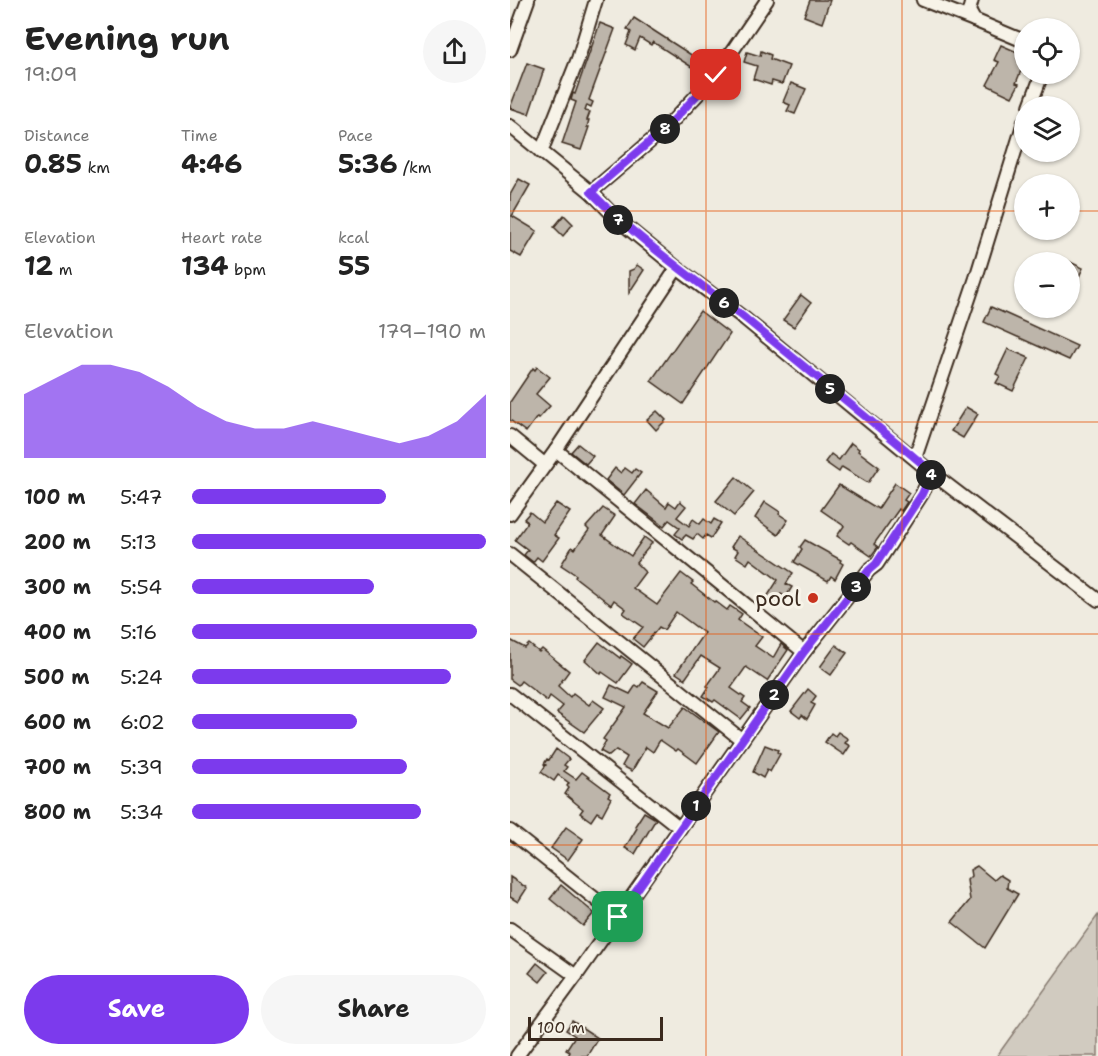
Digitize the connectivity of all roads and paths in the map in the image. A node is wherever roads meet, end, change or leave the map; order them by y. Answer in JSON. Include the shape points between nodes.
{"nodes":[{"id":1,"x":528,"y":0,"type":"edge"},
{"id":2,"x":596,"y":0,"type":"edge"},
{"id":3,"x":767,"y":0,"type":"edge"},
{"id":4,"x":923,"y":0,"type":"edge"},
{"id":5,"x":969,"y":12,"type":"edge"},
{"id":6,"x":1014,"y":36,"type":"edge"},
{"id":7,"x":510,"y":50,"type":"edge"},
{"id":8,"x":510,"y":126,"type":"edge"},
{"id":9,"x":541,"y":152,"type":"junction"},
{"id":10,"x":1014,"y":154,"type":"edge"},
{"id":11,"x":591,"y":192,"type":"junction"},
{"id":12,"x":677,"y":268,"type":"junction"},
{"id":13,"x":510,"y":436,"type":"edge"},
{"id":14,"x":556,"y":450,"type":"junction"},
{"id":15,"x":915,"y":458,"type":"junction"},
{"id":16,"x":544,"y":464,"type":"junction"},
{"id":17,"x":932,"y":472,"type":"junction"},
{"id":18,"x":510,"y":514,"type":"edge"},
{"id":19,"x":510,"y":554,"type":"edge"},
{"id":20,"x":1098,"y":600,"type":"edge"},
{"id":21,"x":804,"y":652,"type":"junction"},
{"id":22,"x":510,"y":694,"type":"edge"},
{"id":23,"x":742,"y":740,"type":"junction"},
{"id":24,"x":680,"y":828,"type":"junction"},
{"id":25,"x":510,"y":831,"type":"edge"},
{"id":26,"x":618,"y":917,"type":"junction"},
{"id":27,"x":510,"y":929,"type":"edge"},
{"id":28,"x":576,"y":976,"type":"junction"},
{"id":29,"x":517,"y":1056,"type":"edge"}],
"edges":[{"from":1,"to":7,"type":"street"},
{"from":2,"to":9,"type":"street","via":[[578,59]]},
{"from":3,"to":11,"type":"street","via":[[708,83],[666,128]]},
{"from":4,"to":5,"type":"street"},
{"from":5,"to":6,"type":"street"},
{"from":8,"to":9,"type":"street"},
{"from":9,"to":11,"type":"street"},
{"from":10,"to":15,"type":"street"},
{"from":11,"to":12,"type":"street","via":[[617,219]]},
{"from":12,"to":14,"type":"street"},
{"from":12,"to":15,"type":"street"},
{"from":13,"to":16,"type":"street"},
{"from":14,"to":16,"type":"street"},
{"from":14,"to":21,"type":"street"},
{"from":15,"to":17,"type":"street"},
{"from":16,"to":18,"type":"street"},
{"from":17,"to":20,"type":"street"},
{"from":17,"to":21,"type":"street","via":[[876,564]]},
{"from":19,"to":23,"type":"street"},
{"from":21,"to":23,"type":"street"},
{"from":22,"to":24,"type":"street"},
{"from":23,"to":24,"type":"street"},
{"from":24,"to":26,"type":"street"},
{"from":25,"to":26,"type":"street"},
{"from":26,"to":28,"type":"street"},
{"from":27,"to":28,"type":"street"},
{"from":28,"to":29,"type":"street"}]}
